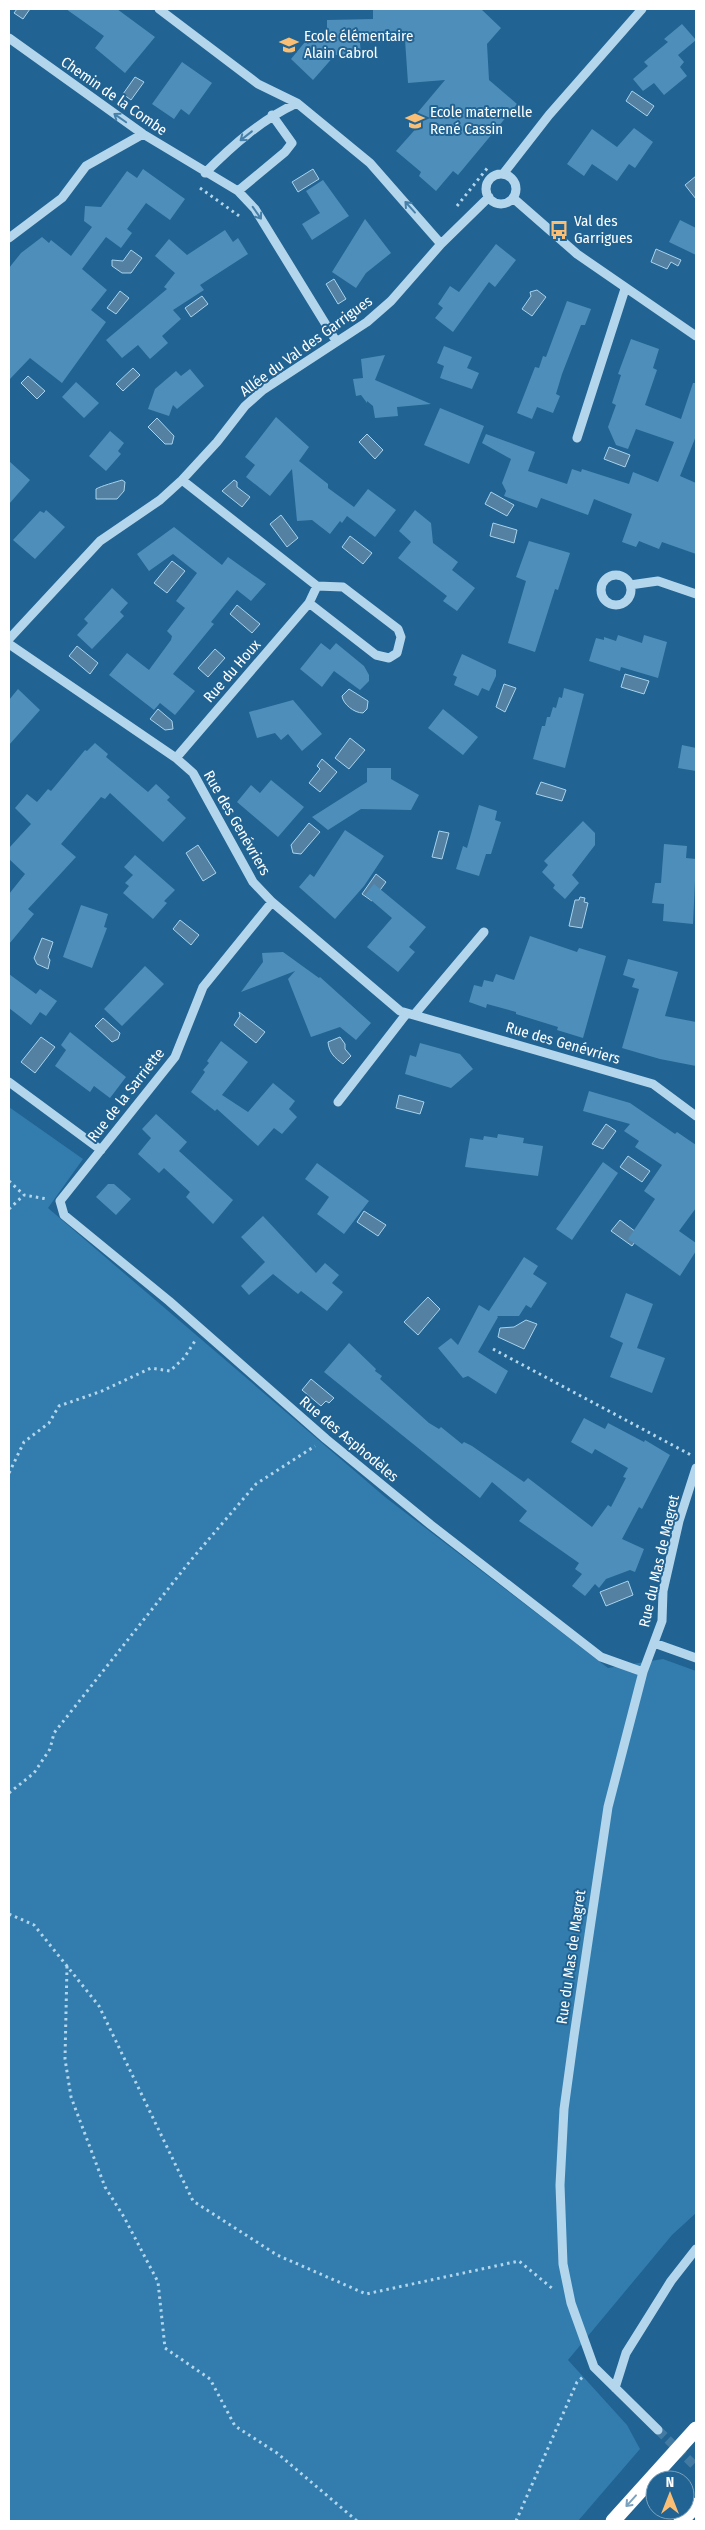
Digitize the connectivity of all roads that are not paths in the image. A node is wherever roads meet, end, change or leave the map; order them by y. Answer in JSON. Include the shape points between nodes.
{"nodes":[{"id":1,"x":159,"y":9,"type":"edge"},
{"id":2,"x":642,"y":9,"type":"edge"},
{"id":3,"x":9,"y":38,"type":"edge"},
{"id":4,"x":297,"y":103,"type":"junction"},
{"id":5,"x":272,"y":115,"type":"junction"},
{"id":6,"x":143,"y":134,"type":"junction"},
{"id":7,"x":206,"y":173,"type":"junction"},
{"id":8,"x":504,"y":174,"type":"junction"},
{"id":9,"x":238,"y":191,"type":"junction"},
{"id":10,"x":489,"y":197,"type":"junction"},
{"id":11,"x":512,"y":198,"type":"junction"},
{"id":12,"x":9,"y":238,"type":"edge"},
{"id":13,"x":442,"y":244,"type":"junction"},
{"id":14,"x":625,"y":289,"type":"junction"},
{"id":15,"x":696,"y":336,"type":"edge"},
{"id":16,"x":336,"y":340,"type":"junction"},
{"id":17,"x":576,"y":438,"type":"dead end"},
{"id":18,"x":182,"y":480,"type":"junction"},
{"id":19,"x":630,"y":585,"type":"dead end"},
{"id":20,"x":317,"y":586,"type":"junction"},
{"id":21,"x":696,"y":594,"type":"edge"},
{"id":22,"x":309,"y":603,"type":"junction"},
{"id":23,"x":9,"y":639,"type":"edge"},
{"id":24,"x":9,"y":644,"type":"edge"},
{"id":25,"x":176,"y":758,"type":"junction"},
{"id":26,"x":272,"y":902,"type":"junction"},
{"id":27,"x":484,"y":932,"type":"dead end"},
{"id":28,"x":410,"y":1014,"type":"junction"},
{"id":29,"x":9,"y":1082,"type":"edge"},
{"id":30,"x":338,"y":1102,"type":"dead end"},
{"id":31,"x":696,"y":1116,"type":"edge"},
{"id":32,"x":101,"y":1150,"type":"junction"},
{"id":33,"x":60,"y":1201,"type":"joint"},
{"id":34,"x":696,"y":1468,"type":"edge"},
{"id":35,"x":654,"y":1643,"type":"junction"},
{"id":36,"x":696,"y":1658,"type":"edge"},
{"id":37,"x":643,"y":1672,"type":"junction"},
{"id":38,"x":696,"y":2249,"type":"edge"},
{"id":39,"x":615,"y":2388,"type":"junction"},
{"id":40,"x":696,"y":2429,"type":"edge"},
{"id":41,"x":658,"y":2430,"type":"tunnel mouth"},
{"id":42,"x":696,"y":2504,"type":"edge"},
{"id":43,"x":613,"y":2521,"type":"edge"},
{"id":44,"x":681,"y":2521,"type":"edge"}],
"edges":[{"from":1,"to":4,"type":"street","via":[[258,84]]},
{"from":2,"to":8,"type":"street","name":"Allée du Val des Garrigues","via":[[550,115]]},
{"from":6,"to":3,"type":"street","name":"Chemin de la Combe","one_way":true},
{"from":4,"to":5,"type":"street"},
{"from":13,"to":4,"type":"street","one_way":true,"via":[[370,163]]},
{"from":5,"to":7,"type":"street","one_way":true},
{"from":5,"to":9,"type":"street","via":[[292,143]]},
{"from":6,"to":7,"type":"street","name":"Chemin de la Combe"},
{"from":6,"to":12,"type":"street","via":[[86,166],[62,198]]},
{"from":7,"to":9,"type":"street","name":"Chemin de la Combe"},
{"from":8,"to":10,"type":"street","name":"Allée du Val des Garrigues","via":[[490,179],[486,188]]},
{"from":8,"to":11,"type":"street","via":[[516,186]]},
{"from":9,"to":16,"type":"street","name":"Chemin de la Combe","one_way":true,"via":[[255,209]]},
{"from":10,"to":11,"type":"street","via":[[501,204]]},
{"from":10,"to":13,"type":"street","name":"Allée du Val des Garrigues"},
{"from":11,"to":14,"type":"street","via":[[576,254]]},
{"from":13,"to":16,"type":"street","name":"Allée du Val des Garrigues","via":[[391,301],[367,322]]},
{"from":14,"to":15,"type":"street"},
{"from":14,"to":17,"type":"street"},
{"from":16,"to":18,"type":"street","name":"Allée du Val des Garrigues","via":[[245,406]]},
{"from":18,"to":20,"type":"street"},
{"from":18,"to":23,"type":"street","name":"Allée du Val des Garrigues","via":[[160,500],[100,541]]},
{"from":19,"to":21,"type":"street","via":[[658,582]]},
{"from":20,"to":22,"type":"street","name":"Rue du Houx"},
{"from":20,"to":22,"type":"street","via":[[343,587],[398,629],[401,637],[397,653],[388,658],[376,655]]},
{"from":22,"to":25,"type":"street","name":"Rue du Houx"},
{"from":24,"to":25,"type":"street","name":"Rue des Genévriers"},
{"from":25,"to":26,"type":"street","name":"Rue des Genévriers","via":[[193,773],[253,882]]},
{"from":26,"to":28,"type":"street","name":"Rue des Genévriers","via":[[400,1010]]},
{"from":26,"to":32,"type":"street","name":"Rue de la Sarriette","via":[[203,987],[176,1057]]},
{"from":27,"to":28,"type":"street"},
{"from":28,"to":30,"type":"street"},
{"from":28,"to":31,"type":"street","name":"Rue des Genévriers","via":[[653,1084]]},
{"from":29,"to":32,"type":"street"},
{"from":32,"to":33,"type":"street","name":"Rue de la Sarriette"},
{"from":33,"to":37,"type":"street","name":"Rue des Asphodèles","via":[[64,1215],[431,1525],[601,1656]]},
{"from":34,"to":35,"type":"street","name":"Rue du Mas de Magret","via":[[679,1521],[663,1591],[662,1621]]},
{"from":35,"to":36,"type":"street"},
{"from":35,"to":37,"type":"street","name":"Rue du Mas de Magret"},
{"from":37,"to":39,"type":"street","name":"Rue du Mas de Magret","via":[[608,1808],[564,2109],[560,2185],[563,2264],[571,2303],[594,2367]]},
{"from":38,"to":39,"type":"street","via":[[671,2281],[626,2353]]},
{"from":39,"to":41,"type":"street","name":"Rue du Mas de Magret"},
{"from":40,"to":43,"type":"highway","one_way":true},
{"from":42,"to":44,"type":"highway"}]}
